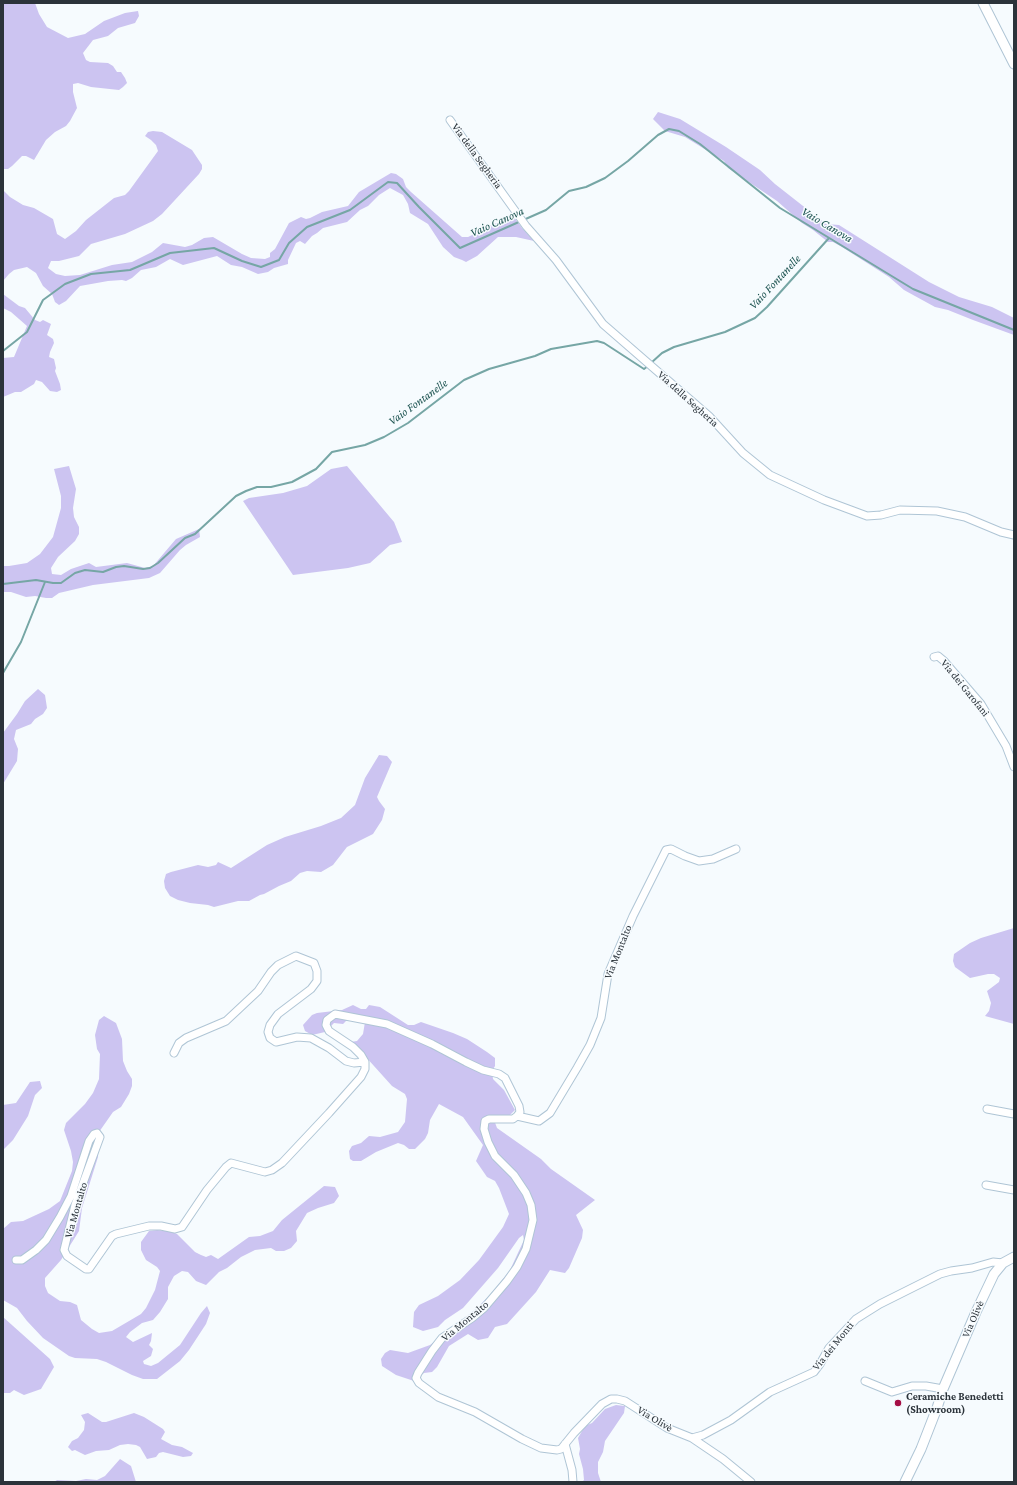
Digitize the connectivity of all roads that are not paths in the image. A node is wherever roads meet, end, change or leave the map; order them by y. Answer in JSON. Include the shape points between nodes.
{"nodes":[{"id":1,"x":983,"y":3,"type":"edge"},
{"id":2,"x":1014,"y":64,"type":"edge"},
{"id":3,"x":450,"y":120,"type":"dead end"},
{"id":4,"x":1014,"y":535,"type":"edge"},
{"id":5,"x":934,"y":657,"type":"dead end"},
{"id":6,"x":1014,"y":767,"type":"edge"},
{"id":7,"x":736,"y":849,"type":"dead end"},
{"id":8,"x":174,"y":1053,"type":"dead end"},
{"id":9,"x":365,"y":1062,"type":"junction"},
{"id":10,"x":987,"y":1109,"type":"dead end"},
{"id":11,"x":1014,"y":1114,"type":"edge"},
{"id":12,"x":517,"y":1116,"type":"junction"},
{"id":13,"x":986,"y":1184,"type":"dead end"},
{"id":14,"x":1014,"y":1190,"type":"edge"},
{"id":15,"x":1014,"y":1257,"type":"edge"},
{"id":16,"x":16,"y":1260,"type":"dead end"},
{"id":17,"x":1003,"y":1263,"type":"junction"},
{"id":18,"x":864,"y":1381,"type":"dead end"},
{"id":19,"x":943,"y":1389,"type":"junction"},
{"id":20,"x":692,"y":1438,"type":"junction"},
{"id":21,"x":565,"y":1444,"type":"junction"},
{"id":22,"x":573,"y":1482,"type":"edge"},
{"id":23,"x":751,"y":1482,"type":"edge"},
{"id":24,"x":905,"y":1482,"type":"edge"}],
"edges":[{"from":1,"to":2,"type":"street"},
{"from":3,"to":4,"type":"street","name":"Via della Segheria","via":[[526,226],[556,260],[603,324],[710,417],[743,453],[770,475],[824,500],[867,516],[900,510],[937,511],[965,517]]},
{"from":5,"to":6,"type":"street","name":"Via dei Garofani","via":[[938,656],[944,661],[981,704],[1006,746]]},
{"from":7,"to":12,"type":"street","name":"Via Montalto","via":[[713,859],[699,861],[671,849],[666,850],[608,974],[601,1018],[590,1045],[550,1113],[539,1121]]},
{"from":8,"to":9,"type":"street","via":[[179,1043],[186,1038],[226,1021],[258,991],[278,965],[296,956],[314,963],[318,971],[317,980],[311,989],[278,1014],[270,1025],[270,1038],[276,1042],[297,1037],[311,1038],[346,1061],[354,1064]]},
{"from":9,"to":12,"type":"street","via":[[353,1047],[329,1030],[327,1020],[335,1014],[387,1024],[483,1070],[499,1074],[505,1078],[519,1106],[520,1112]]},
{"from":9,"to":16,"type":"street","name":"Via Montalto","via":[[361,1077],[282,1163],[265,1172],[231,1163],[207,1190],[182,1228],[149,1226],[116,1234],[89,1269],[86,1269],[67,1256],[64,1250],[75,1205],[100,1137],[97,1133],[94,1134],[89,1141],[71,1196],[60,1218],[36,1250],[22,1260]]},
{"from":10,"to":11,"type":"street"},
{"from":12,"to":21,"type":"street","name":"Via Montalto","via":[[504,1120],[489,1119],[485,1121],[484,1129],[496,1156],[514,1175],[531,1205],[533,1220],[526,1249],[517,1268],[494,1297],[472,1318],[442,1338],[416,1378],[438,1397],[475,1412],[541,1448],[557,1450]]},
{"from":13,"to":14,"type":"street"},
{"from":15,"to":17,"type":"street","name":"Via Olivè"},
{"from":17,"to":19,"type":"street","name":"Via Olivè","via":[[994,1274]]},
{"from":17,"to":20,"type":"street","name":"Via dei Monti","via":[[993,1262],[940,1274],[880,1304],[856,1319],[829,1348],[814,1372],[770,1392],[731,1420]]},
{"from":18,"to":19,"type":"street","via":[[892,1392],[912,1386]]},
{"from":19,"to":24,"type":"street","name":"Via Olivè","via":[[921,1449]]},
{"from":20,"to":21,"type":"street","name":"Via Olivè","via":[[667,1428],[625,1401],[611,1399],[602,1404]]},
{"from":20,"to":23,"type":"street","name":"Via Olivè"},
{"from":21,"to":22,"type":"street"}]}
